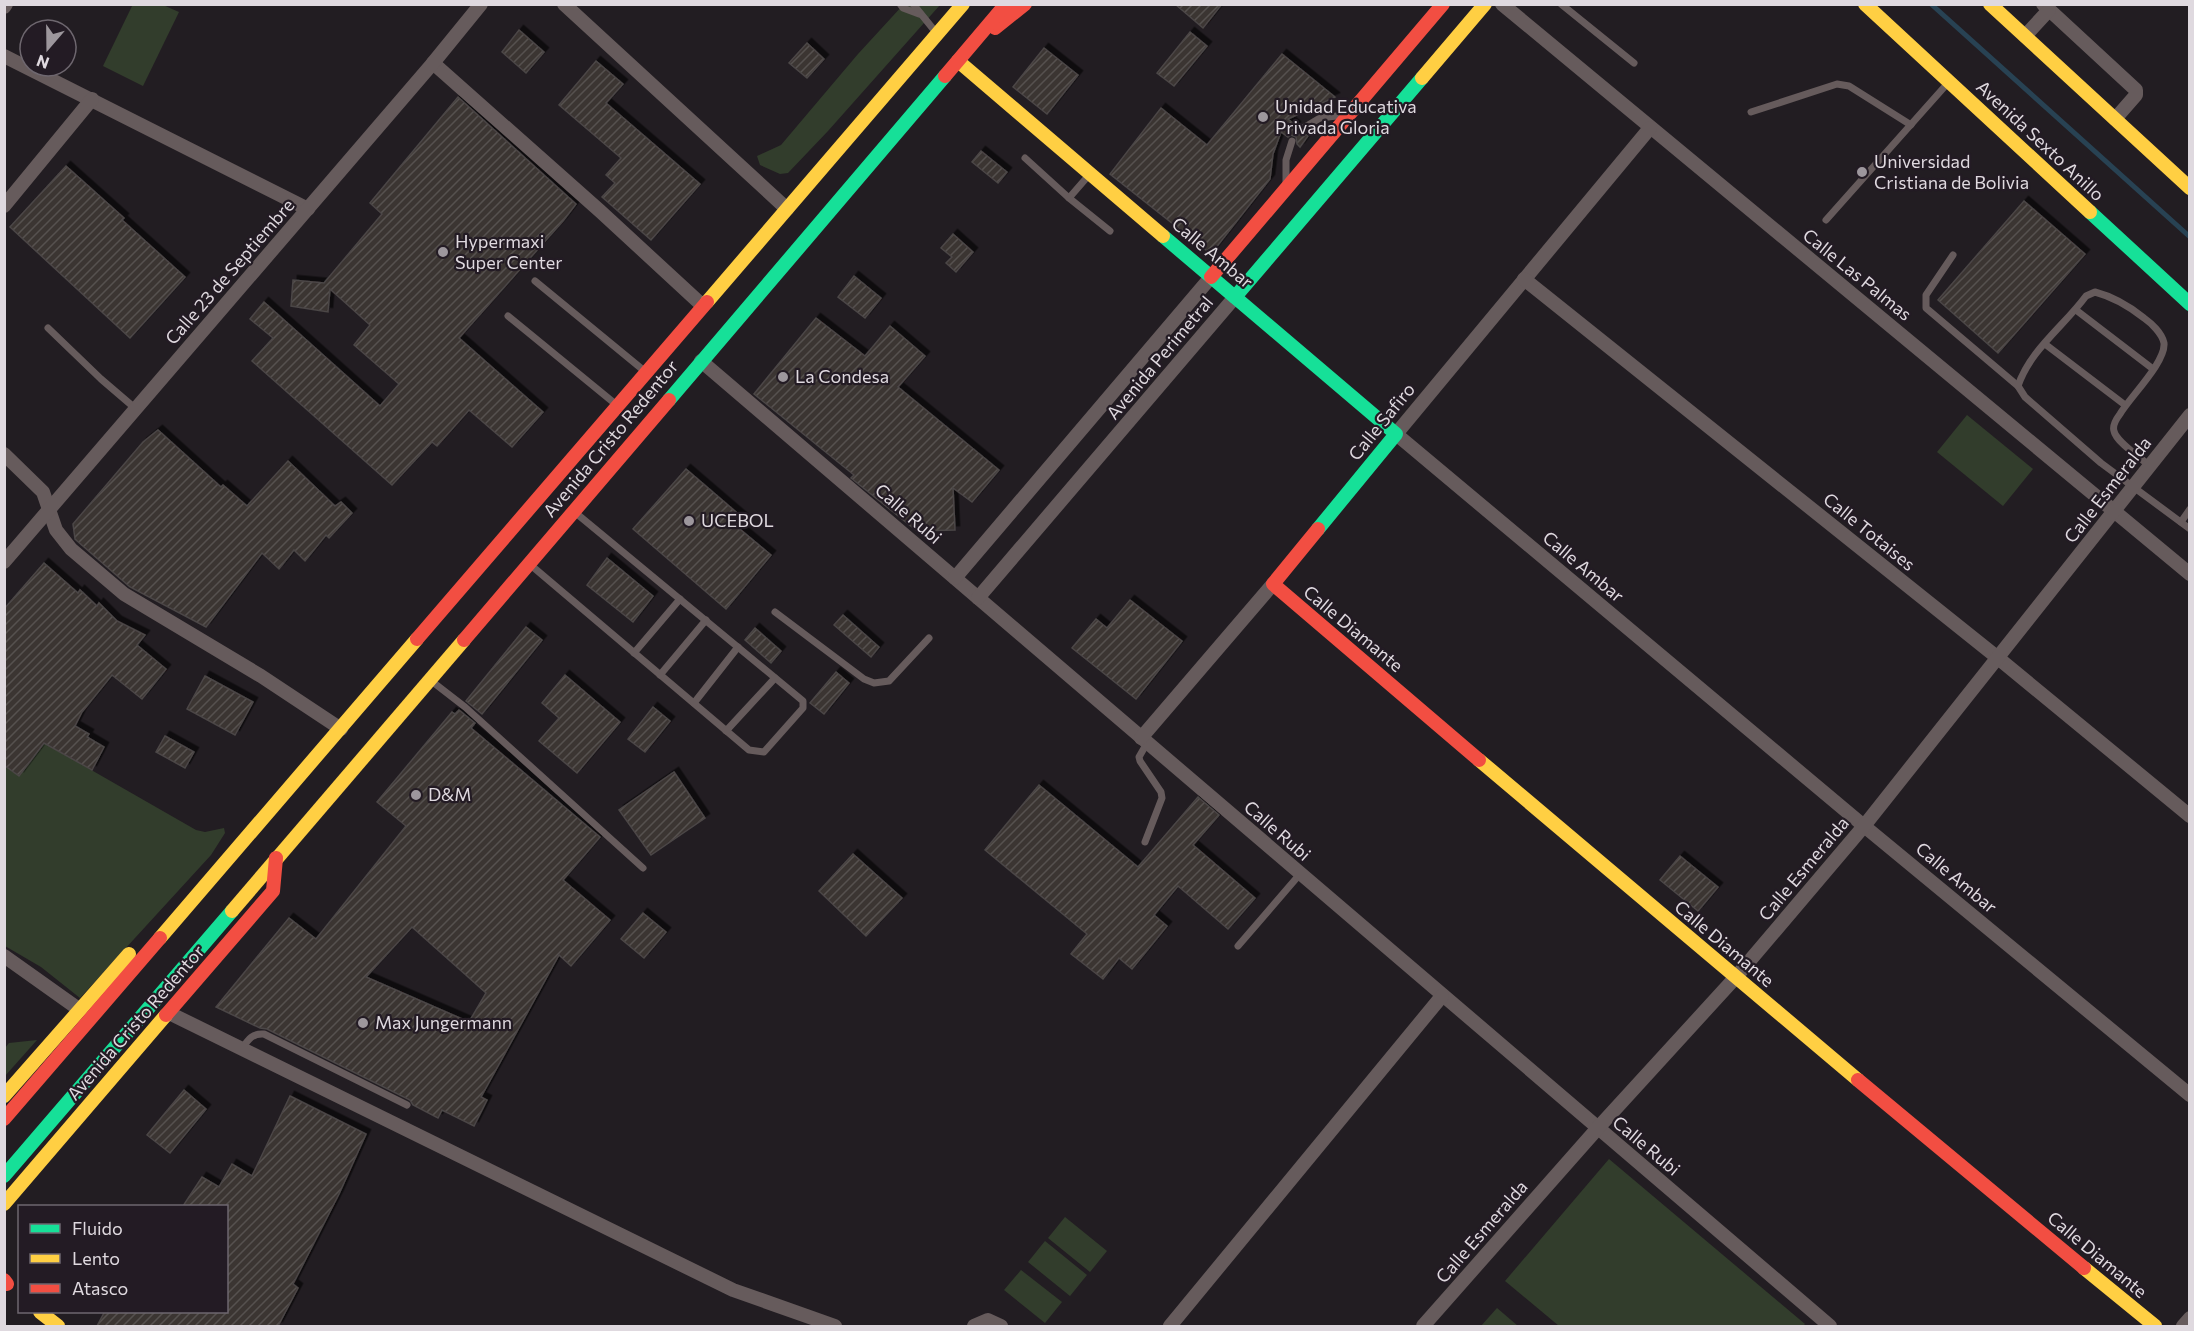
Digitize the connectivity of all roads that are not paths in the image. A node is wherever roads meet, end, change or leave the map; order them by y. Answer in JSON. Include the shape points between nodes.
{"nodes":[{"id":1,"x":482,"y":4,"type":"edge"},
{"id":2,"x":564,"y":4,"type":"edge"},
{"id":3,"x":900,"y":4,"type":"edge"},
{"id":4,"x":913,"y":4,"type":"edge"},
{"id":5,"x":958,"y":4,"type":"edge"},
{"id":6,"x":963,"y":4,"type":"edge"},
{"id":7,"x":1006,"y":4,"type":"edge"},
{"id":8,"x":1025,"y":4,"type":"edge"},
{"id":9,"x":1443,"y":4,"type":"edge"},
{"id":10,"x":1485,"y":4,"type":"edge"},
{"id":11,"x":1502,"y":4,"type":"edge"},
{"id":12,"x":1561,"y":4,"type":"edge"},
{"id":13,"x":1865,"y":4,"type":"edge"},
{"id":14,"x":1990,"y":4,"type":"edge"},
{"id":15,"x":2046,"y":7,"type":"edge"},
{"id":16,"x":921,"y":14,"type":"junction"},
{"id":17,"x":941,"y":30,"type":"junction"},
{"id":18,"x":2025,"y":36,"type":"junction"},
{"id":19,"x":973,"y":43,"type":"junction"},
{"id":20,"x":4,"y":56,"type":"edge"},
{"id":21,"x":958,"y":61,"type":"junction"},
{"id":22,"x":433,"y":63,"type":"junction"},
{"id":23,"x":1634,"y":63,"type":"dead end"},
{"id":24,"x":1949,"y":82,"type":"junction"},
{"id":25,"x":92,"y":99,"type":"junction"},
{"id":26,"x":1751,"y":112,"type":"dead end"},
{"id":27,"x":1350,"y":114,"type":"junction"},
{"id":28,"x":2115,"y":119,"type":"junction"},
{"id":29,"x":1911,"y":125,"type":"junction"},
{"id":30,"x":1650,"y":128,"type":"junction"},
{"id":31,"x":1300,"y":130,"type":"dead end"},
{"id":32,"x":1292,"y":141,"type":"dead end"},
{"id":33,"x":1025,"y":158,"type":"dead end"},
{"id":34,"x":1090,"y":173,"type":"junction"},
{"id":35,"x":2190,"y":188,"type":"edge"},
{"id":36,"x":1286,"y":190,"type":"junction"},
{"id":37,"x":1069,"y":198,"type":"junction"},
{"id":38,"x":4,"y":206,"type":"edge"},
{"id":39,"x":308,"y":208,"type":"junction"},
{"id":40,"x":787,"y":208,"type":"junction"},
{"id":41,"x":1826,"y":220,"type":"dead end"},
{"id":42,"x":1110,"y":231,"type":"dead end"},
{"id":43,"x":1953,"y":255,"type":"dead end"},
{"id":44,"x":1211,"y":277,"type":"junction"},
{"id":45,"x":1524,"y":279,"type":"junction"},
{"id":46,"x":535,"y":281,"type":"dead end"},
{"id":47,"x":1235,"y":297,"type":"junction"},
{"id":48,"x":2190,"y":304,"type":"edge"},
{"id":49,"x":703,"y":306,"type":"junction"},
{"id":50,"x":2076,"y":310,"type":"junction"},
{"id":51,"x":508,"y":316,"type":"dead end"},
{"id":52,"x":48,"y":328,"type":"dead end"},
{"id":53,"x":2045,"y":344,"type":"junction"},
{"id":54,"x":701,"y":361,"type":"junction"},
{"id":55,"x":2153,"y":369,"type":"junction"},
{"id":56,"x":646,"y":373,"type":"junction"},
{"id":57,"x":2018,"y":386,"type":"junction"},
{"id":58,"x":2125,"y":405,"type":"junction"},
{"id":59,"x":618,"y":406,"type":"junction"},
{"id":60,"x":136,"y":409,"type":"junction"},
{"id":61,"x":2190,"y":415,"type":"edge"},
{"id":62,"x":1396,"y":434,"type":"junction"},
{"id":63,"x":4,"y":454,"type":"edge"},
{"id":64,"x":2151,"y":466,"type":"junction"},
{"id":65,"x":2133,"y":488,"type":"junction"},
{"id":66,"x":2190,"y":509,"type":"edge"},
{"id":67,"x":49,"y":510,"type":"junction"},
{"id":68,"x":573,"y":511,"type":"junction"},
{"id":69,"x":2115,"y":511,"type":"junction"},
{"id":70,"x":2181,"y":522,"type":"junction"},
{"id":71,"x":2190,"y":529,"type":"edge"},
{"id":72,"x":4,"y":562,"type":"edge"},
{"id":73,"x":528,"y":563,"type":"junction"},
{"id":74,"x":2190,"y":574,"type":"edge"},
{"id":75,"x":954,"y":578,"type":"junction"},
{"id":76,"x":1273,"y":584,"type":"junction"},
{"id":77,"x":978,"y":598,"type":"junction"},
{"id":78,"x":680,"y":599,"type":"junction"},
{"id":79,"x":775,"y":612,"type":"dead end"},
{"id":80,"x":706,"y":620,"type":"junction"},
{"id":81,"x":929,"y":638,"type":"dead end"},
{"id":82,"x":738,"y":647,"type":"junction"},
{"id":83,"x":634,"y":653,"type":"junction"},
{"id":84,"x":1998,"y":658,"type":"junction"},
{"id":85,"x":660,"y":675,"type":"junction"},
{"id":86,"x":775,"y":678,"type":"junction"},
{"id":87,"x":430,"y":680,"type":"junction"},
{"id":88,"x":693,"y":703,"type":"junction"},
{"id":89,"x":341,"y":729,"type":"junction"},
{"id":90,"x":726,"y":730,"type":"junction"},
{"id":91,"x":1144,"y":741,"type":"junction"},
{"id":92,"x":2190,"y":816,"type":"edge"},
{"id":93,"x":1864,"y":826,"type":"junction"},
{"id":94,"x":248,"y":837,"type":"junction"},
{"id":95,"x":1145,"y":842,"type":"dead end"},
{"id":96,"x":276,"y":858,"type":"junction"},
{"id":97,"x":643,"y":868,"type":"dead end"},
{"id":98,"x":1300,"y":874,"type":"junction"},
{"id":99,"x":1238,"y":946,"type":"dead end"},
{"id":100,"x":4,"y":957,"type":"edge"},
{"id":101,"x":1735,"y":978,"type":"junction"},
{"id":102,"x":1442,"y":996,"type":"junction"},
{"id":103,"x":80,"y":1010,"type":"junction"},
{"id":104,"x":169,"y":1013,"type":"junction"},
{"id":105,"x":241,"y":1050,"type":"junction"},
{"id":106,"x":2190,"y":1095,"type":"edge"},
{"id":107,"x":4,"y":1096,"type":"edge"},
{"id":108,"x":407,"y":1105,"type":"dead end"},
{"id":109,"x":4,"y":1119,"type":"edge"},
{"id":110,"x":1597,"y":1128,"type":"junction"},
{"id":111,"x":9,"y":1171,"type":"edge"},
{"id":112,"x":4,"y":1204,"type":"edge"},
{"id":113,"x":5,"y":1282,"type":"edge"},
{"id":114,"x":18,"y":1292,"type":"edge"},
{"id":115,"x":42,"y":1313,"type":"edge"},
{"id":116,"x":2190,"y":1318,"type":"edge"},
{"id":117,"x":58,"y":1326,"type":"edge"},
{"id":118,"x":835,"y":1326,"type":"edge"},
{"id":119,"x":974,"y":1326,"type":"edge"},
{"id":120,"x":1001,"y":1326,"type":"edge"},
{"id":121,"x":1170,"y":1326,"type":"edge"},
{"id":122,"x":1423,"y":1326,"type":"edge"},
{"id":123,"x":1830,"y":1326,"type":"edge"},
{"id":124,"x":2155,"y":1326,"type":"edge"},
{"id":125,"x":2183,"y":1326,"type":"edge"}],
"edges":[{"from":1,"to":22,"type":"street","name":"Calle 23 de Septiembre"},
{"from":2,"to":40,"type":"street"},
{"from":3,"to":16,"type":"lane"},
{"from":4,"to":16,"type":"lane"},
{"from":5,"to":17,"type":"main road","name":"Avenida Cristo Redentor"},
{"from":6,"to":17,"type":"main road","name":"Avenida Cristo Redentor"},
{"from":7,"to":19,"type":"main road","name":"Avenida Cristo Redentor"},
{"from":8,"to":19,"type":"main road","name":"Avenida Cristo Redentor"},
{"from":9,"to":27,"type":"main road","name":"Avenida Perimetral"},
{"from":10,"to":47,"type":"main road","name":"Avenida Perimetral"},
{"from":11,"to":30,"type":"street","name":"Calle Las Palmas"},
{"from":12,"to":23,"type":"lane"},
{"from":13,"to":24,"type":"main road","name":"Avenida Sexto Anillo"},
{"from":14,"to":18,"type":"main road"},
{"from":15,"to":18,"type":"street"},
{"from":15,"to":28,"type":"street","via":[[2136,90]]},
{"from":16,"to":17,"type":"lane"},
{"from":17,"to":40,"type":"main road","name":"Avenida Cristo Redentor"},
{"from":18,"to":28,"type":"main road"},
{"from":19,"to":21,"type":"main road","name":"Avenida Cristo Redentor"},
{"from":20,"to":25,"type":"street"},
{"from":21,"to":34,"type":"main road","name":"Calle Ambar"},
{"from":21,"to":54,"type":"main road","name":"Avenida Cristo Redentor"},
{"from":22,"to":39,"type":"street","name":"Calle 23 de Septiembre"},
{"from":22,"to":49,"type":"street"},
{"from":24,"to":29,"type":"lane"},
{"from":24,"to":48,"type":"main road","name":"Avenida Sexto Anillo"},
{"from":25,"to":38,"type":"street"},
{"from":25,"to":39,"type":"street"},
{"from":26,"to":29,"type":"lane","via":[[1836,84],[1849,87]]},
{"from":27,"to":31,"type":"lane","via":[[1320,118]]},
{"from":27,"to":36,"type":"main road","name":"Avenida Perimetral"},
{"from":28,"to":35,"type":"main road"},
{"from":29,"to":41,"type":"lane"},
{"from":30,"to":45,"type":"street","name":"Calle Safiro"},
{"from":30,"to":69,"type":"street","name":"Calle Las Palmas"},
{"from":32,"to":36,"type":"lane","via":[[1286,160]]},
{"from":33,"to":37,"type":"lane"},
{"from":34,"to":37,"type":"lane"},
{"from":34,"to":44,"type":"main road","name":"Calle Ambar"},
{"from":36,"to":44,"type":"main road","name":"Avenida Perimetral"},
{"from":37,"to":42,"type":"lane"},
{"from":39,"to":60,"type":"street","name":"Calle 23 de Septiembre"},
{"from":40,"to":49,"type":"main road","name":"Avenida Cristo Redentor"},
{"from":43,"to":57,"type":"lane","via":[[1926,295],[1926,308]]},
{"from":44,"to":47,"type":"main road","name":"Calle Ambar"},
{"from":44,"to":75,"type":"street","name":"Avenida Perimetral"},
{"from":45,"to":62,"type":"street","name":"Calle Safiro"},
{"from":45,"to":84,"type":"street","name":"Calle Totaises"},
{"from":46,"to":56,"type":"lane"},
{"from":47,"to":62,"type":"main road","name":"Calle Ambar"},
{"from":47,"to":77,"type":"street","name":"Avenida Perimetral"},
{"from":49,"to":56,"type":"main road","name":"Avenida Cristo Redentor"},
{"from":50,"to":53,"type":"lane"},
{"from":50,"to":55,"type":"lane"},
{"from":50,"to":55,"type":"lane","via":[[2086,296],[2095,292],[2130,306],[2150,322],[2164,344]]},
{"from":51,"to":59,"type":"lane"},
{"from":52,"to":60,"type":"lane"},
{"from":53,"to":57,"type":"lane","via":[[2031,359]]},
{"from":53,"to":58,"type":"lane"},
{"from":54,"to":68,"type":"main road","name":"Avenida Cristo Redentor"},
{"from":54,"to":75,"type":"street","name":"Calle Rubi"},
{"from":55,"to":58,"type":"lane"},
{"from":56,"to":59,"type":"main road","name":"Avenida Cristo Redentor"},
{"from":57,"to":65,"type":"lane","via":[[2025,397]]},
{"from":58,"to":64,"type":"lane","via":[[2114,431],[2119,440]]},
{"from":59,"to":89,"type":"main road","name":"Avenida Cristo Redentor"},
{"from":60,"to":67,"type":"street","name":"Calle 23 de Septiembre"},
{"from":61,"to":64,"type":"street","name":"Calle Esmeralda"},
{"from":62,"to":76,"type":"main road","name":"Calle Safiro"},
{"from":62,"to":93,"type":"street","name":"Calle Ambar"},
{"from":63,"to":67,"type":"street","via":[[43,492]]},
{"from":64,"to":65,"type":"street","name":"Calle Esmeralda"},
{"from":65,"to":69,"type":"street","name":"Calle Esmeralda"},
{"from":65,"to":70,"type":"lane"},
{"from":66,"to":70,"type":"lane"},
{"from":67,"to":72,"type":"street","name":"Calle 23 de Septiembre"},
{"from":67,"to":89,"type":"street","via":[[56,530],[72,549],[124,594]]},
{"from":68,"to":73,"type":"main road","name":"Avenida Cristo Redentor"},
{"from":68,"to":78,"type":"lane"},
{"from":69,"to":74,"type":"street","name":"Calle Las Palmas"},
{"from":69,"to":84,"type":"street","name":"Calle Esmeralda"},
{"from":70,"to":71,"type":"lane"},
{"from":73,"to":83,"type":"lane"},
{"from":73,"to":87,"type":"main road","name":"Avenida Cristo Redentor"},
{"from":75,"to":77,"type":"street","name":"Calle Rubi"},
{"from":76,"to":91,"type":"street","name":"Calle Safiro"},
{"from":76,"to":101,"type":"main road","name":"Calle Diamante"},
{"from":77,"to":91,"type":"street","name":"Calle Rubi"},
{"from":78,"to":80,"type":"lane"},
{"from":78,"to":83,"type":"lane"},
{"from":79,"to":81,"type":"lane","via":[[874,683],[889,681]]},
{"from":80,"to":82,"type":"lane"},
{"from":80,"to":85,"type":"lane"},
{"from":82,"to":86,"type":"lane"},
{"from":82,"to":88,"type":"lane"},
{"from":83,"to":85,"type":"lane"},
{"from":84,"to":92,"type":"street","name":"Calle Totaises"},
{"from":84,"to":93,"type":"street","name":"Calle Esmeralda"},
{"from":85,"to":88,"type":"lane"},
{"from":86,"to":90,"type":"lane"},
{"from":86,"to":90,"type":"lane","via":[[804,704],[764,752],[749,750]]},
{"from":87,"to":96,"type":"main road","name":"Avenida Cristo Redentor"},
{"from":87,"to":97,"type":"lane"},
{"from":88,"to":90,"type":"lane"},
{"from":89,"to":94,"type":"main road","name":"Avenida Cristo Redentor"},
{"from":91,"to":95,"type":"lane","via":[[1140,761],[1162,798]]},
{"from":91,"to":98,"type":"street","name":"Calle Rubi"},
{"from":93,"to":101,"type":"street","name":"Calle Esmeralda"},
{"from":93,"to":106,"type":"street","name":"Calle Ambar"},
{"from":94,"to":103,"type":"main road","name":"Avenida Cristo Redentor","via":[[218,852]]},
{"from":94,"to":109,"type":"main road","name":"Avenida Cristo Redentor"},
{"from":96,"to":104,"type":"main road","name":"Avenida Cristo Redentor","via":[[273,891]]},
{"from":96,"to":111,"type":"main road","name":"Avenida Cristo Redentor"},
{"from":98,"to":99,"type":"lane"},
{"from":98,"to":102,"type":"street","name":"Calle Rubi"},
{"from":100,"to":103,"type":"street"},
{"from":101,"to":110,"type":"street","name":"Calle Esmeralda"},
{"from":101,"to":124,"type":"main road","name":"Calle Diamante"},
{"from":102,"to":110,"type":"street","name":"Calle Rubi"},
{"from":102,"to":121,"type":"street"},
{"from":103,"to":107,"type":"main road","name":"Avenida Cristo Redentor"},
{"from":104,"to":105,"type":"street"},
{"from":104,"to":112,"type":"main road","name":"Avenida Cristo Redentor"},
{"from":105,"to":108,"type":"lane","via":[[256,1033],[264,1034]]},
{"from":105,"to":118,"type":"street","via":[[733,1290]]},
{"from":110,"to":122,"type":"street","name":"Calle Esmeralda"},
{"from":110,"to":123,"type":"street","name":"Calle Rubi"},
{"from":113,"to":114,"type":"main road"},
{"from":115,"to":117,"type":"main road"},
{"from":116,"to":125,"type":"street"},
{"from":119,"to":120,"type":"street","via":[[988,1320]]}]}
